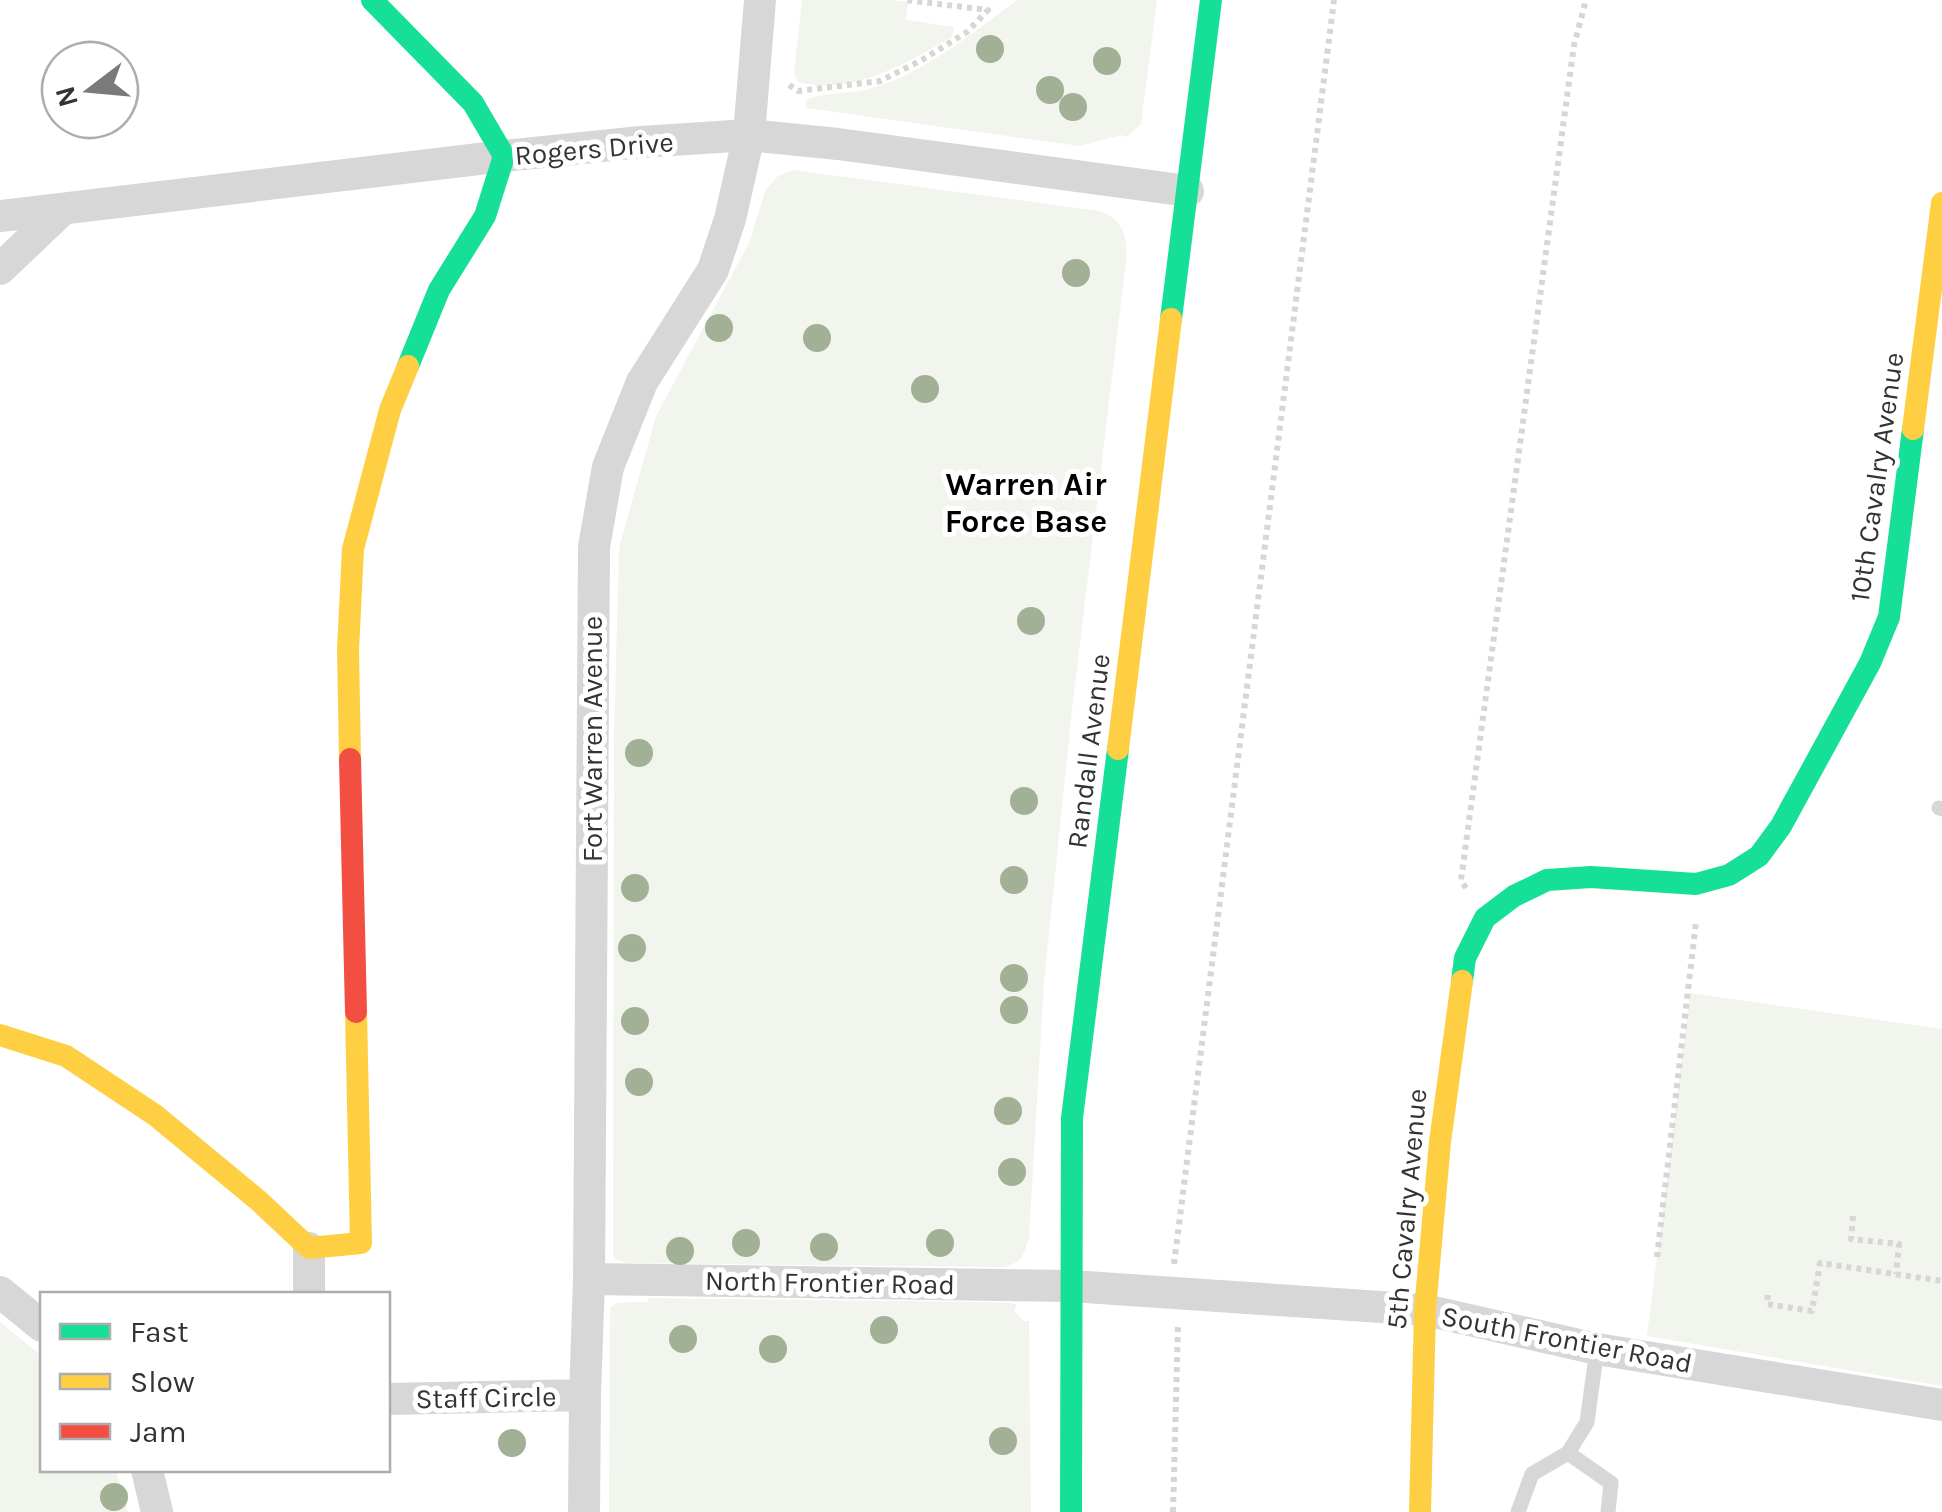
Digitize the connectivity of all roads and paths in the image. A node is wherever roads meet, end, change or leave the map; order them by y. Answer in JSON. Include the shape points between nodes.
{"nodes":[{"id":1,"x":372,"y":0,"type":"edge"},
{"id":2,"x":760,"y":0,"type":"edge"},
{"id":3,"x":906,"y":0,"type":"edge"},
{"id":4,"x":1211,"y":0,"type":"edge"},
{"id":5,"x":1334,"y":0,"type":"edge"},
{"id":6,"x":1586,"y":0,"type":"edge"},
{"id":7,"x":789,"y":84,"type":"dead end"},
{"id":8,"x":749,"y":135,"type":"junction"},
{"id":9,"x":504,"y":156,"type":"junction"},
{"id":10,"x":1188,"y":191,"type":"junction"},
{"id":11,"x":1942,"y":203,"type":"edge"},
{"id":12,"x":61,"y":211,"type":"junction"},
{"id":13,"x":0,"y":216,"type":"edge"},
{"id":14,"x":0,"y":269,"type":"edge"},
{"id":15,"x":1697,"y":911,"type":"dead end"},
{"id":16,"x":1485,"y":918,"type":"junction"},
{"id":17,"x":0,"y":1035,"type":"edge"},
{"id":18,"x":1853,"y":1216,"type":"dead end"},
{"id":19,"x":308,"y":1248,"type":"junction"},
{"id":20,"x":1657,"y":1257,"type":"dead end"},
{"id":21,"x":1896,"y":1274,"type":"junction"},
{"id":22,"x":589,"y":1279,"type":"junction"},
{"id":23,"x":1942,"y":1281,"type":"edge"},
{"id":24,"x":1071,"y":1286,"type":"junction"},
{"id":25,"x":0,"y":1292,"type":"edge"},
{"id":26,"x":309,"y":1292,"type":"edge"},
{"id":27,"x":1171,"y":1293,"type":"junction"},
{"id":28,"x":1768,"y":1295,"type":"dead end"},
{"id":29,"x":1425,"y":1310,"type":"junction"},
{"id":30,"x":40,"y":1324,"type":"edge"},
{"id":31,"x":1597,"y":1350,"type":"junction"},
{"id":32,"x":585,"y":1394,"type":"junction"},
{"id":33,"x":390,"y":1399,"type":"edge"},
{"id":34,"x":1942,"y":1405,"type":"edge"},
{"id":35,"x":1568,"y":1453,"type":"junction"},
{"id":36,"x":147,"y":1472,"type":"edge"},
{"id":37,"x":157,"y":1512,"type":"edge"},
{"id":38,"x":584,"y":1512,"type":"edge"},
{"id":39,"x":1071,"y":1512,"type":"edge"},
{"id":40,"x":1173,"y":1512,"type":"edge"},
{"id":41,"x":1420,"y":1512,"type":"edge"},
{"id":42,"x":1518,"y":1512,"type":"edge"},
{"id":43,"x":1608,"y":1512,"type":"edge"}],
"edges":[{"from":1,"to":9,"type":"street","via":[[473,103]]},
{"from":2,"to":8,"type":"street","name":"Fort Warren Avenue"},
{"from":3,"to":7,"type":"path","via":[[988,10],[967,32],[880,81],[798,91]]},
{"from":4,"to":10,"type":"street","name":"Randall Avenue"},
{"from":5,"to":27,"type":"path"},
{"from":6,"to":16,"type":"path","via":[[1574,45],[1461,880]]},
{"from":8,"to":9,"type":"street","name":"Rogers Drive"},
{"from":8,"to":10,"type":"street","name":"Rogers Drive"},
{"from":8,"to":22,"type":"street","name":"Fort Warren Avenue","via":[[712,270],[642,382],[608,467],[594,548]]},
{"from":9,"to":12,"type":"street","name":"Rogers Drive"},
{"from":9,"to":19,"type":"street","via":[[485,216],[438,290],[390,410],[354,549],[348,650],[360,1243]]},
{"from":10,"to":24,"type":"street","name":"Randall Avenue","via":[[1072,1118]]},
{"from":11,"to":16,"type":"street","name":"10th Cavalry Avenue","via":[[1889,617],[1781,826],[1759,856],[1728,875],[1696,884],[1547,880]]},
{"from":12,"to":13,"type":"street","name":"Rogers Drive"},
{"from":12,"to":14,"type":"street"},
{"from":15,"to":20,"type":"path"},
{"from":16,"to":29,"type":"street","name":"5th Cavalry Avenue","via":[[1465,958],[1457,1003]]},
{"from":17,"to":19,"type":"street","via":[[66,1056],[154,1115]]},
{"from":18,"to":21,"type":"path","via":[[1851,1239],[1900,1244]]},
{"from":19,"to":26,"type":"street"},
{"from":21,"to":23,"type":"path"},
{"from":21,"to":28,"type":"path","via":[[1820,1263],[1812,1310],[1767,1304]]},
{"from":22,"to":24,"type":"street","name":"North Frontier Road"},
{"from":22,"to":32,"type":"street","name":"Fort Warren Avenue"},
{"from":24,"to":27,"type":"street","name":"South Frontier Road"},
{"from":24,"to":39,"type":"street","name":"Randall Avenue"},
{"from":25,"to":30,"type":"street"},
{"from":27,"to":29,"type":"street","name":"South Frontier Road"},
{"from":27,"to":40,"type":"path","via":[[1178,1327]]},
{"from":29,"to":31,"type":"street","name":"South Frontier Road"},
{"from":29,"to":41,"type":"street","name":"5th Cavalry Avenue"},
{"from":31,"to":34,"type":"street","name":"South Frontier Road"},
{"from":31,"to":35,"type":"lane","via":[[1587,1422]]},
{"from":32,"to":33,"type":"street","name":"Staff Circle"},
{"from":32,"to":38,"type":"street","name":"Fort Warren Avenue"},
{"from":35,"to":42,"type":"lane","via":[[1532,1474]]},
{"from":35,"to":43,"type":"lane","via":[[1611,1483]]},
{"from":36,"to":37,"type":"street"}]}
